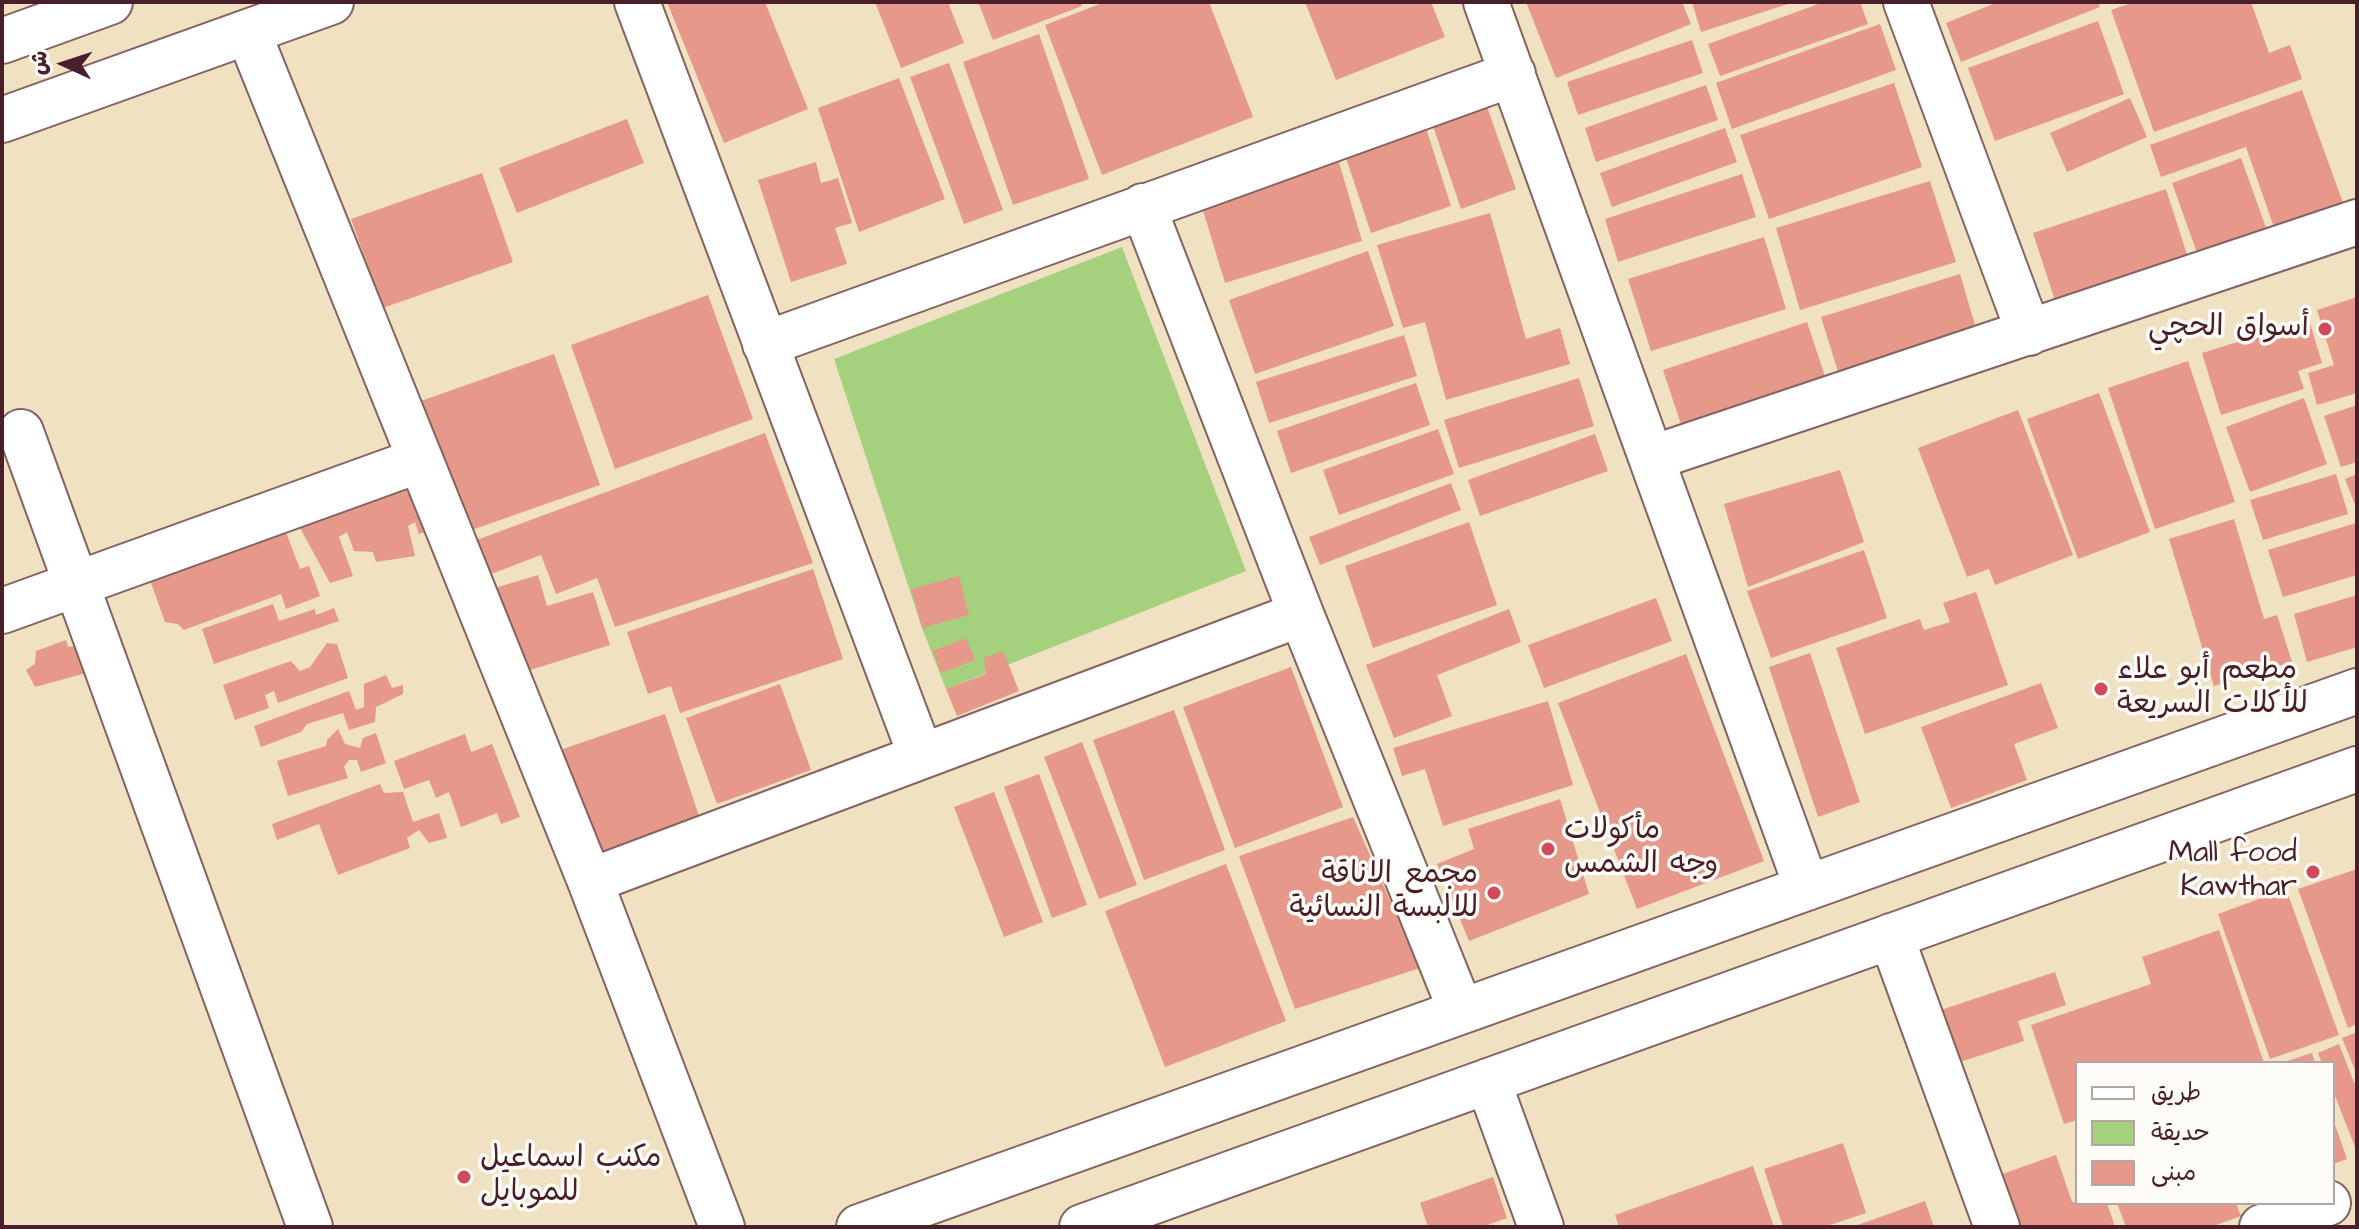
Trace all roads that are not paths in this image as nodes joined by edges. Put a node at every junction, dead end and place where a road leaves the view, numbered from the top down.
1 (110, 2) edge
2 (331, 2) edge
3 (637, 2) edge
4 (1486, 2) edge
5 (1906, 2) edge
6 (248, 32) junction
7 (2, 41) edge
8 (1513, 74) junction
9 (2, 120) edge
10 (1143, 206) junction
11 (2357, 222) edge
12 (2029, 333) junction
13 (765, 344) junction
14 (21, 432) dead end
15 (1652, 458) junction
16 (420, 460) junction
17 (77, 585) junction
18 (2, 611) edge
19 (1301, 614) junction
20 (2357, 691) edge
21 (921, 756) junction
22 (2357, 769) edge
23 (590, 881) junction
24 (1807, 888) junction
25 (1891, 936) junction
26 (1461, 1011) junction
27 (1488, 1081) junction
28 (2357, 1192) edge
29 (2335, 1200) edge
30 (2322, 1205) edge
31 (310, 1227) edge
32 (722, 1227) edge
33 (859, 1227) edge
34 (1082, 1227) edge
35 (1541, 1227) edge
36 (1997, 1227) edge
37 (2262, 1227) edge

1 - 7 street
2 - 6 street
3 - 13 street
4 - 8 street
5 - 12 street
6 - 9 street
6 - 16 street
8 - 10 street
8 - 15 street
10 - 13 street
10 - 19 street
11 - 12 street
12 - 15 street
13 - 21 street
14 - 17 street
15 - 24 street
16 - 17 street
16 - 23 street
17 - 18 street
17 - 31 street
19 - 21 street
19 - 26 street
20 - 24 street
21 - 23 street
22 - 25 street
23 - 32 street
24 - 26 street
25 - 27 street
25 - 36 street
26 - 33 street
27 - 34 street
27 - 35 street
28 - 29 street
30 - 37 street

